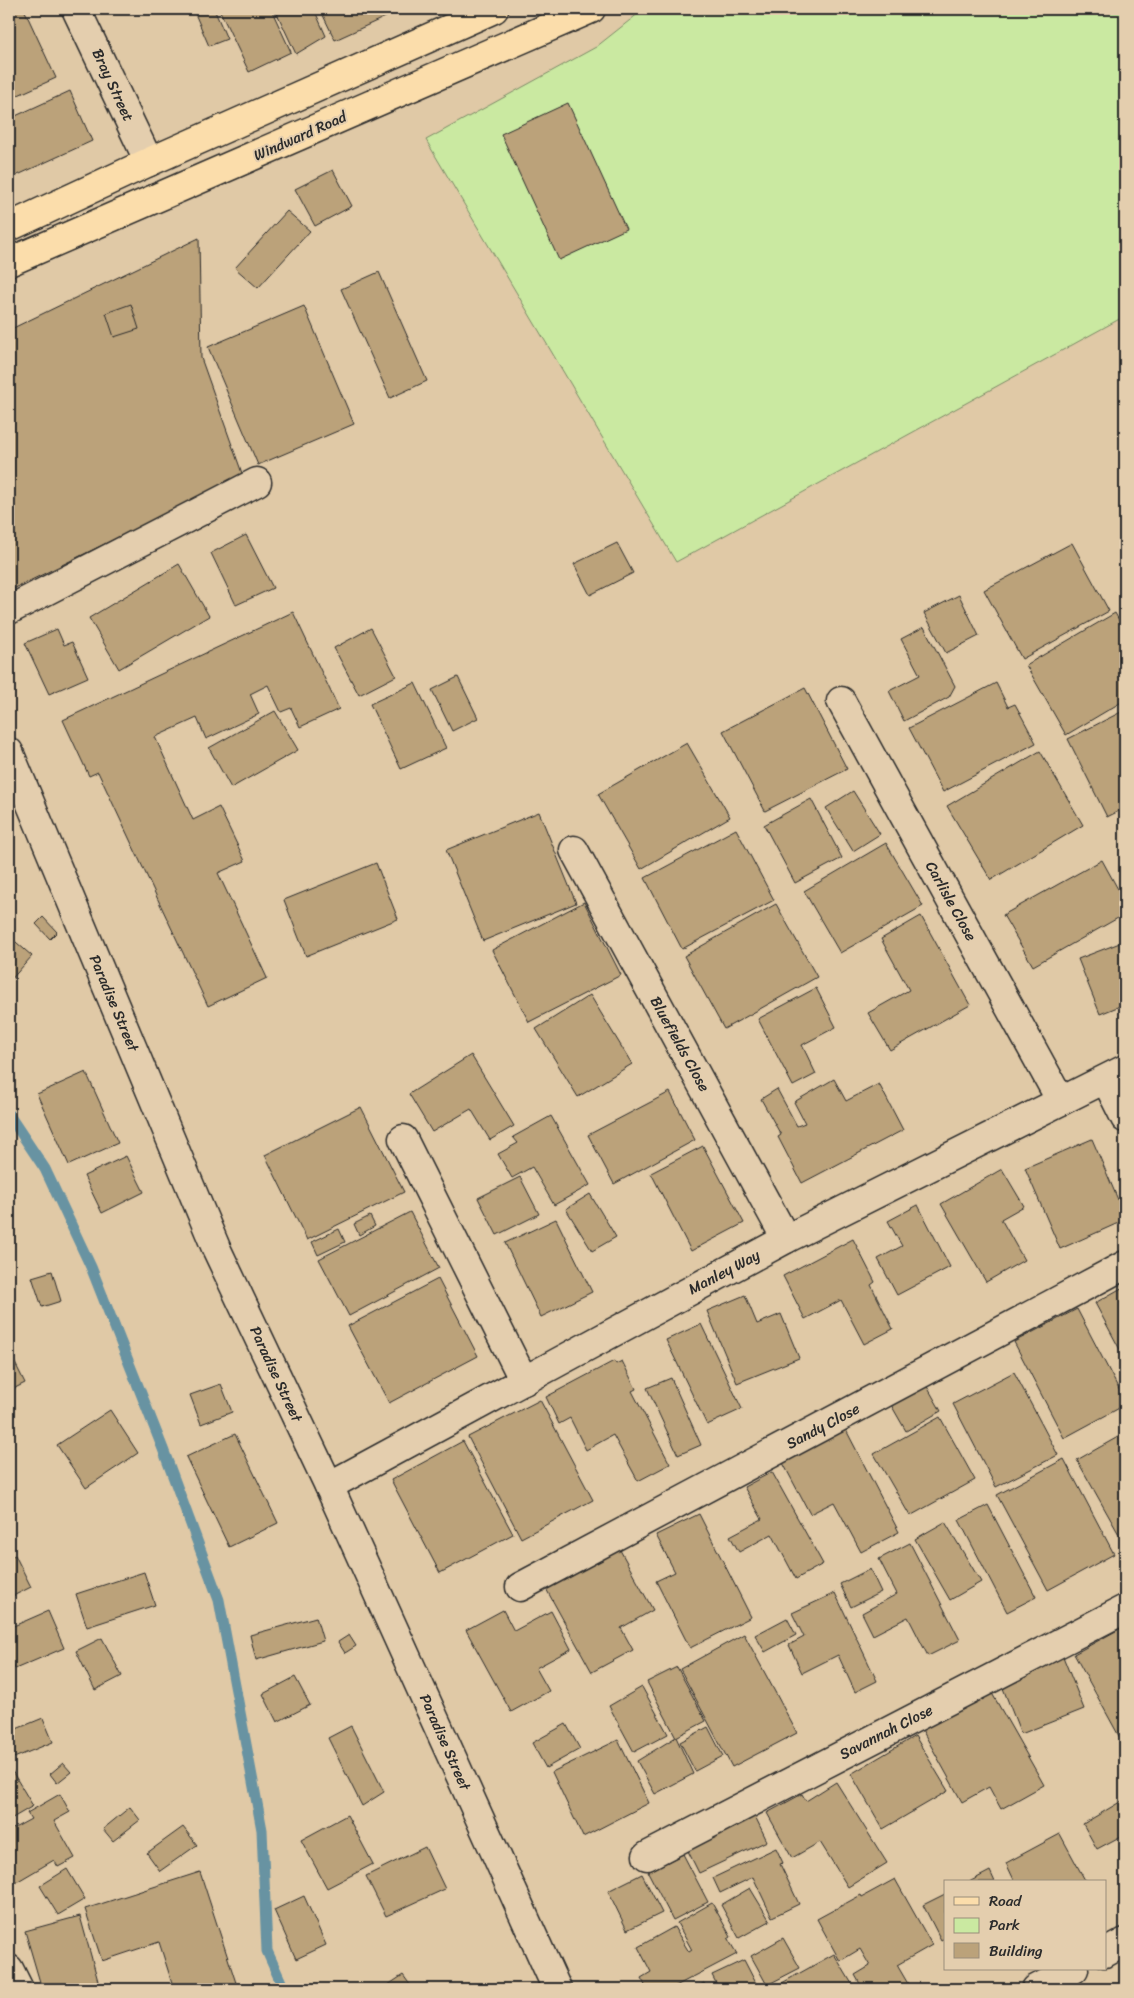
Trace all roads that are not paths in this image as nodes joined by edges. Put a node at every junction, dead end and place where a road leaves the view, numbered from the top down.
1 (76, 9) edge
2 (494, 9) edge
3 (591, 9) edge
4 (149, 162) junction
5 (9, 227) edge
6 (9, 262) edge
7 (258, 482) dead end
8 (9, 610) edge
9 (841, 701) dead end
10 (9, 752) edge
11 (574, 850) dead end
12 (1116, 1075) edge
13 (1061, 1101) junction
14 (1125, 1118) edge
15 (403, 1139) dead end
16 (786, 1239) junction
17 (1125, 1265) edge
18 (524, 1381) junction
19 (329, 1486) junction
20 (520, 1586) dead end
21 (1125, 1609) edge
22 (648, 1856) dead end
23 (1125, 1942) edge
24 (1106, 1952) edge
25 (9, 1969) edge
26 (1072, 1970) edge
27 (19, 1989) edge
28 (557, 1989) edge
29 (1036, 1989) edge

1 - 4 street, Bray Street
2 - 4 main road
3 - 6 main road, Windward Road
4 - 5 main road
7 - 8 street
9 - 13 street, Carlisle Close
10 - 19 street, Paradise Street
11 - 16 street, Bluefields Close
12 - 13 street, Manley Way
12 - 14 street
13 - 16 street, Manley Way
15 - 18 street
16 - 18 street, Manley Way
17 - 20 street, Sandy Close
18 - 19 street, Manley Way
19 - 28 street, Paradise Street
21 - 22 street, Savannah Close
23 - 24 street
25 - 27 street
26 - 29 street

